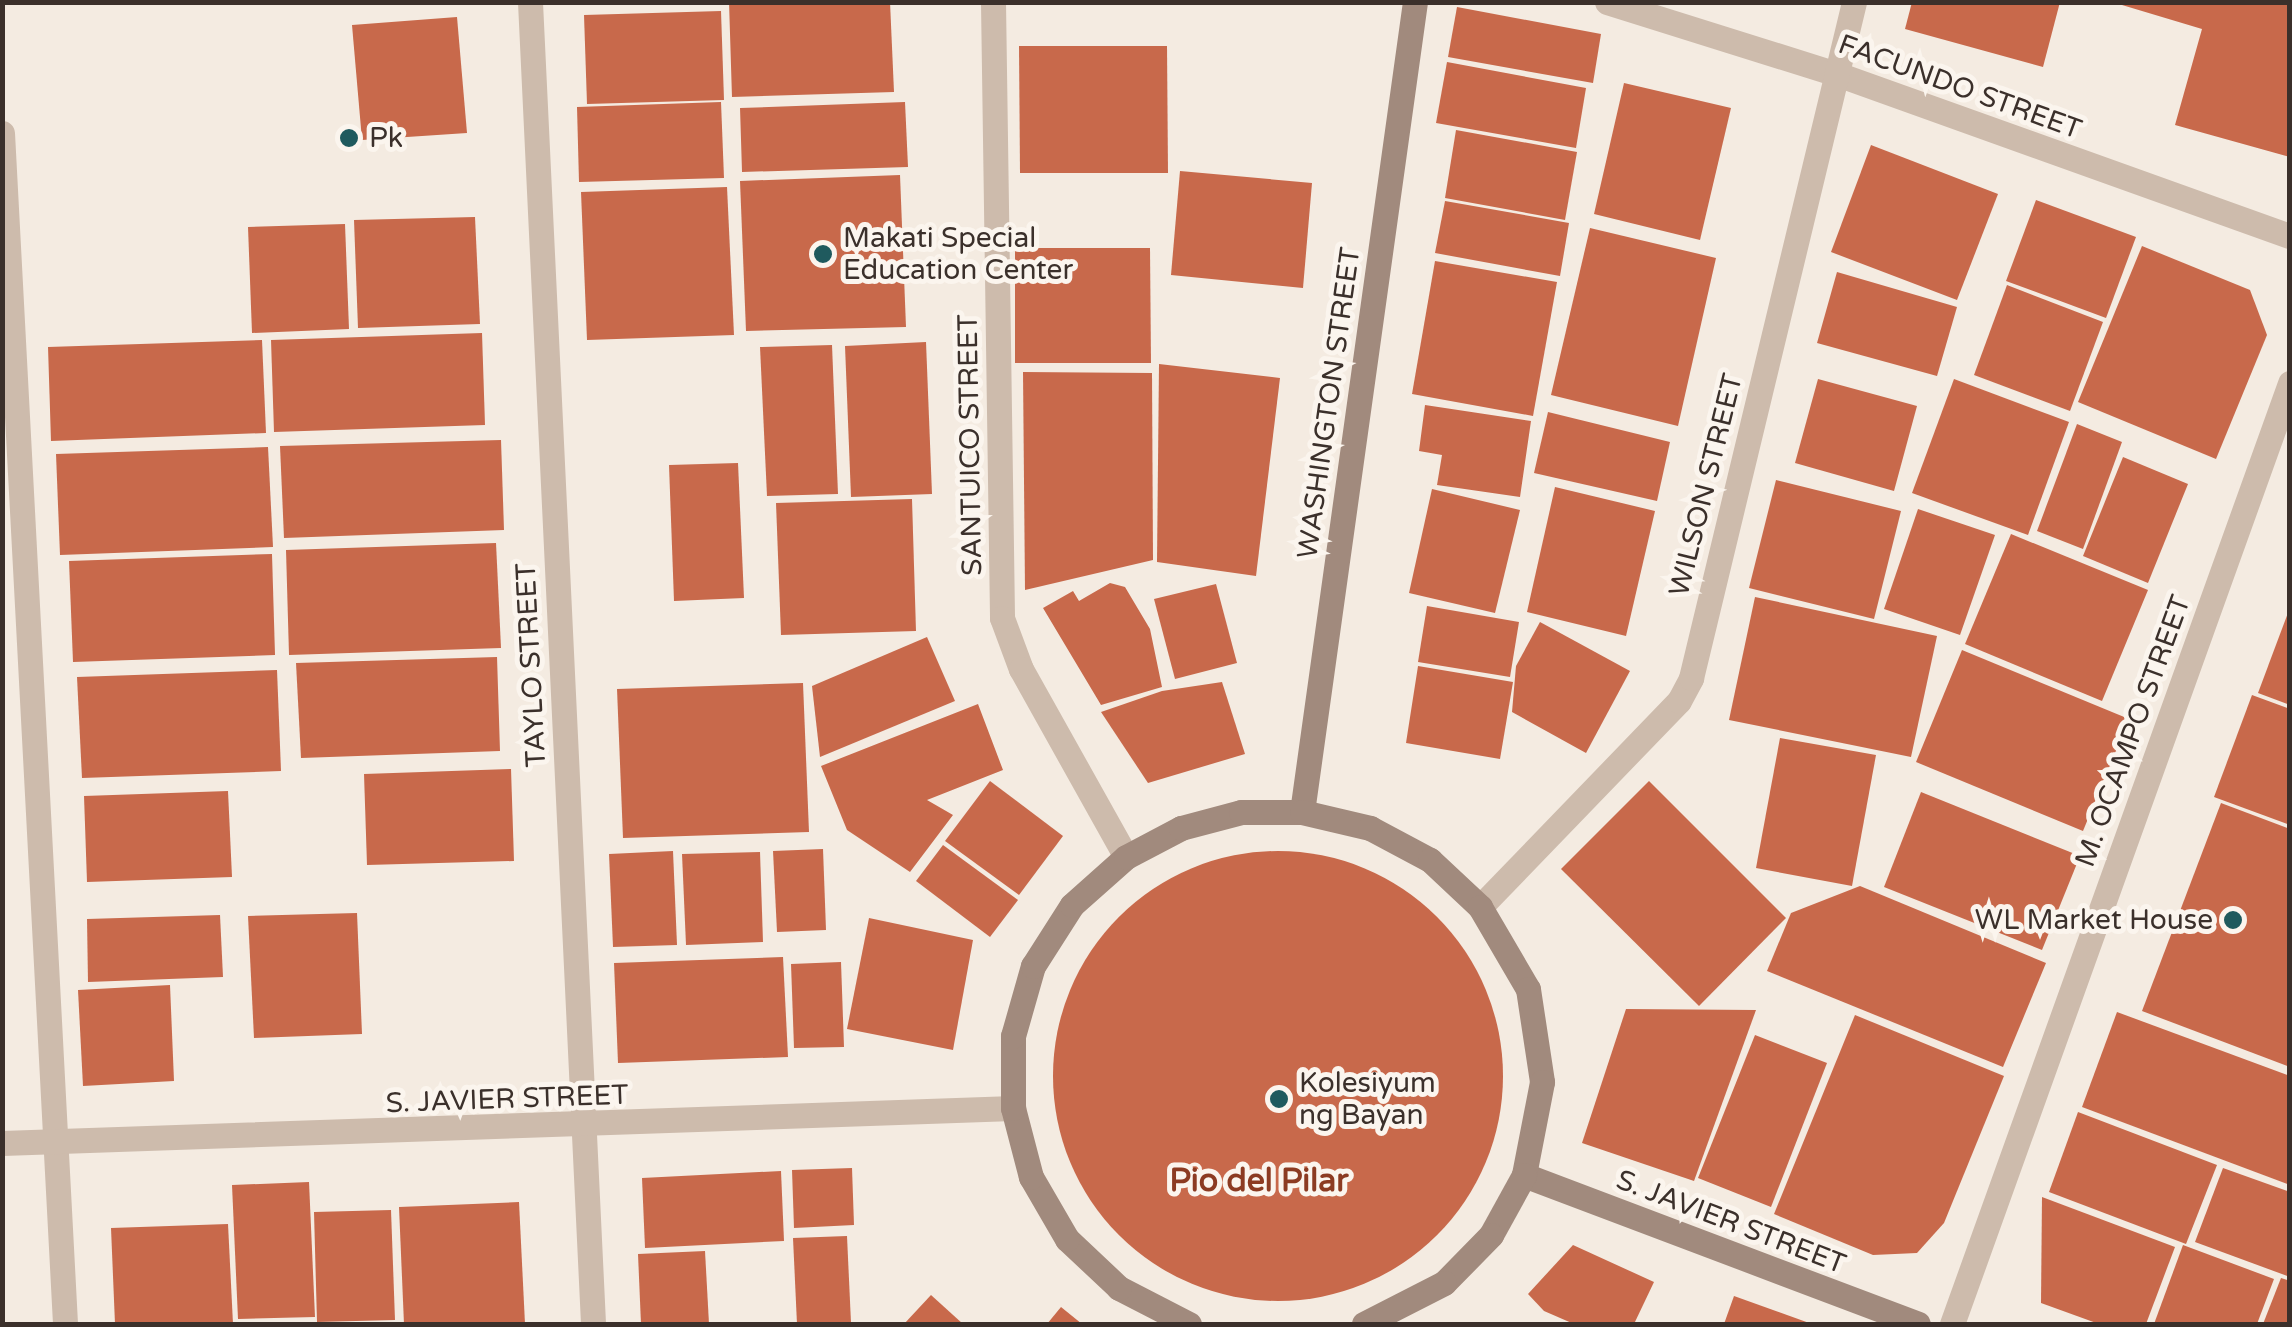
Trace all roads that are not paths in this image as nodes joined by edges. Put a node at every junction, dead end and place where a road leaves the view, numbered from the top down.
1 (530, 2) edge
2 (993, 2) edge
3 (1415, 2) edge
4 (1607, 2) edge
5 (1854, 2) edge
6 (1837, 74) junction
7 (2, 132) edge
8 (2290, 236) edge
9 (2290, 383) edge
10 (1302, 812) junction
11 (1126, 856) junction
12 (1480, 907) junction
13 (1013, 1108) junction
14 (582, 1128) junction
15 (56, 1142) junction
16 (2, 1143) edge
17 (1524, 1175) junction
18 (64, 1324) edge
19 (593, 1324) edge
20 (1188, 1324) edge
21 (1364, 1324) edge
22 (1918, 1324) edge
23 (1952, 1324) edge

1 - 14 street, TAYLO STREET
2 - 11 street, SANTUICO STREET
3 - 10 street, WASHINGTON STREET
4 - 6 street, FACUNDO STREET
5 - 6 street, WILSON STREET
6 - 8 street, FACUNDO STREET
6 - 12 street, WILSON STREET
7 - 15 street
9 - 23 street, M. OCAMPO STREET
10 - 11 street
10 - 12 street
11 - 13 street
12 - 17 street
13 - 14 street, S. JAVIER STREET
13 - 20 street
14 - 15 street, S. JAVIER STREET
14 - 19 street, TAYLO STREET
15 - 16 street, S. JAVIER STREET
15 - 18 street
17 - 21 street
17 - 22 street, S. JAVIER STREET

